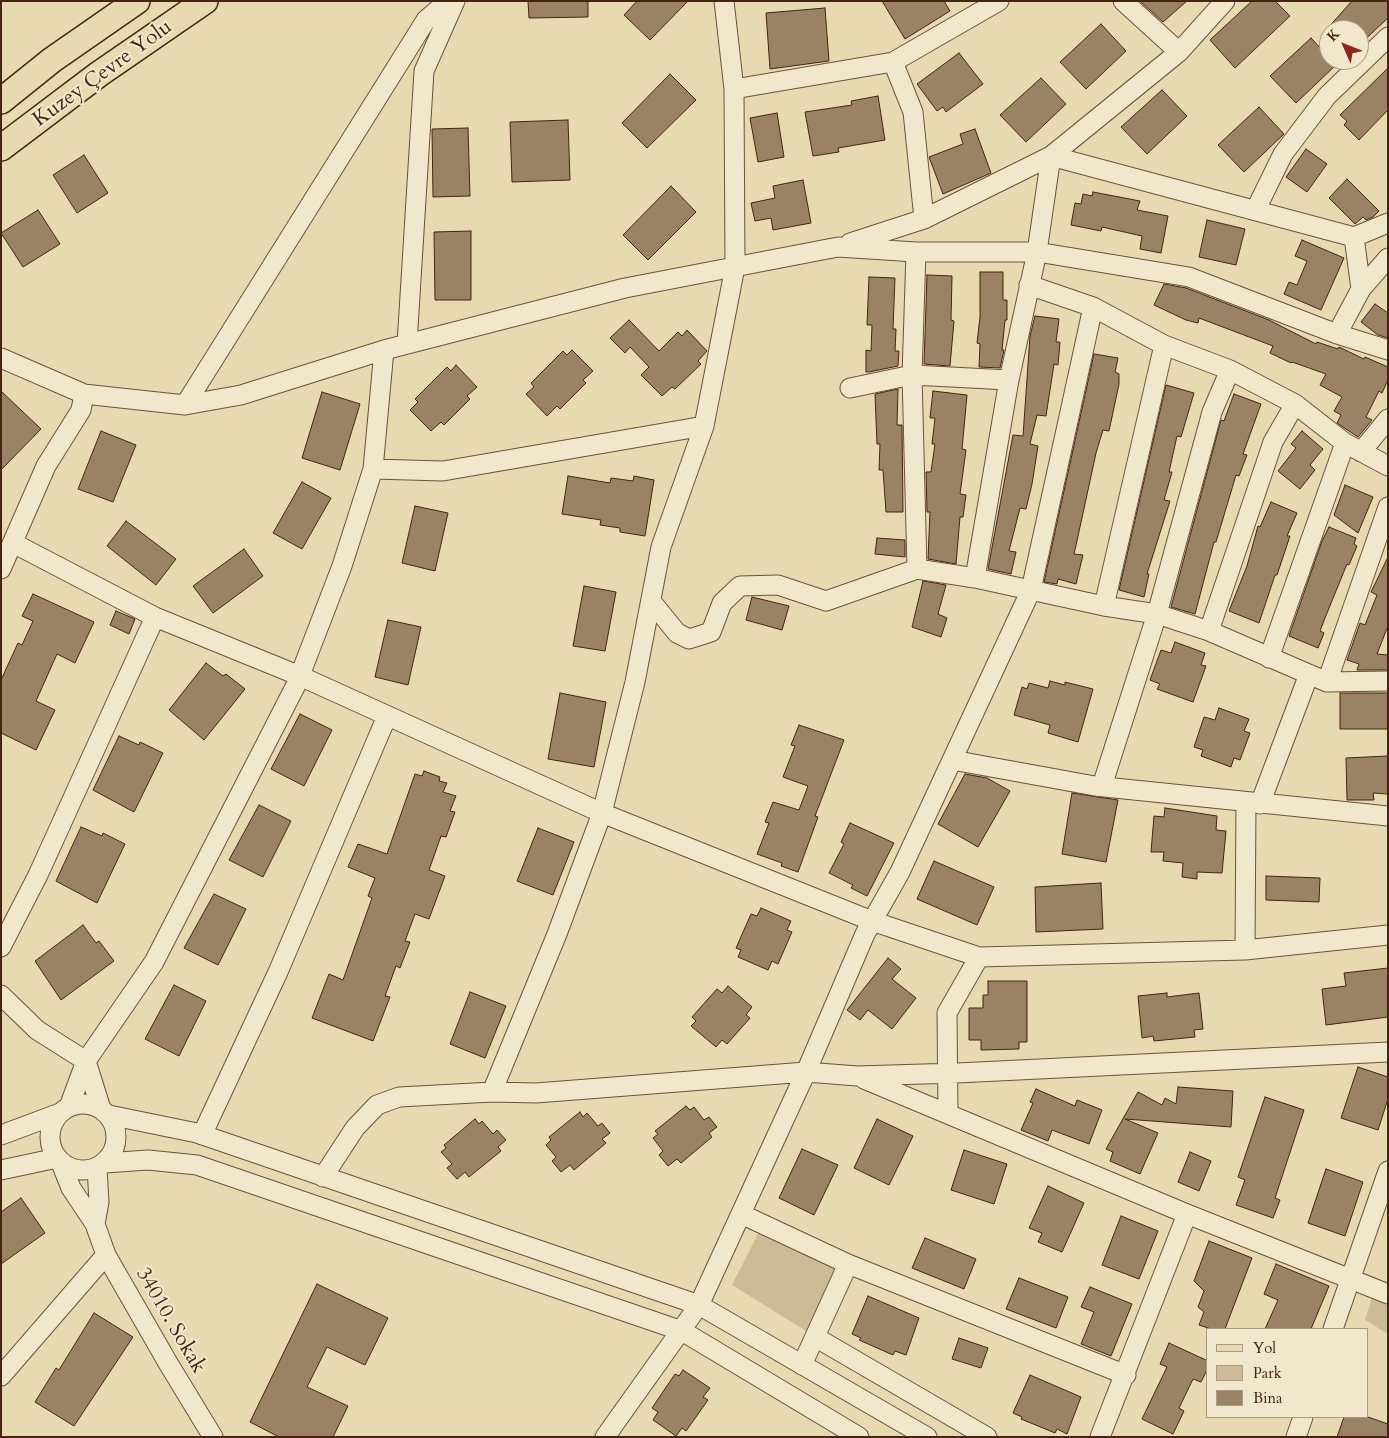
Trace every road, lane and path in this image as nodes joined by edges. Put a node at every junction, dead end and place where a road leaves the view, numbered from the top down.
1 (137, 1) edge
2 (205, 1) edge
3 (448, 1) edge
4 (455, 1) edge
5 (724, 1) edge
6 (999, 1) edge
7 (1123, 1) edge
8 (1225, 1) edge
9 (1388, 37) edge
10 (1179, 52) junction
11 (893, 62) junction
12 (734, 89) junction
13 (1, 101) edge
14 (1, 148) edge
15 (1051, 156) junction
16 (1256, 209) junction
17 (924, 219) junction
18 (1388, 223) edge
19 (1354, 237) junction
20 (838, 247) junction
21 (916, 252) junction
22 (1037, 252) junction
23 (1388, 258) edge
24 (735, 267) junction
25 (1029, 285) junction
26 (1361, 289) junction
27 (1093, 308) junction
28 (1336, 334) junction
29 (407, 344) junction
30 (1164, 345) junction
31 (384, 350) junction
32 (1388, 350) edge
33 (1, 358) edge
34 (1230, 370) junction
35 (912, 375) junction
36 (1009, 380) junction
37 (850, 388) dead end
38 (84, 394) junction
39 (1295, 404) junction
40 (185, 405) junction
41 (1388, 419) edge
42 (704, 426) junction
43 (1353, 447) junction
44 (1388, 466) edge
45 (373, 469) junction
46 (1388, 507) edge
47 (12, 543) junction
48 (917, 569) junction
49 (1, 570) edge
50 (975, 578) junction
51 (1031, 590) junction
52 (651, 601) junction
53 (1104, 606) junction
54 (1157, 614) junction
55 (155, 617) junction
56 (1209, 631) junction
57 (1269, 658) junction
58 (1309, 674) junction
59 (300, 676) junction
60 (1388, 681) edge
61 (1327, 682) junction
62 (387, 716) junction
63 (952, 760) junction
64 (1102, 786) junction
65 (1253, 803) junction
66 (602, 813) junction
67 (1388, 816) edge
68 (1388, 820) edge
69 (872, 921) junction
70 (1388, 935) edge
71 (1, 947) edge
72 (1245, 950) junction
73 (978, 957) junction
74 (1, 995) edge
75 (1388, 1052) edge
76 (86, 1060) junction
77 (806, 1072) junction
78 (948, 1074) junction
79 (857, 1076) junction
80 (492, 1092) junction
81 (64, 1110) junction
82 (105, 1112) junction
83 (948, 1114) junction
84 (1, 1135) edge
85 (202, 1135) junction
86 (59, 1160) junction
87 (101, 1165) junction
88 (1, 1170) edge
89 (1388, 1171) edge
90 (323, 1177) junction
91 (741, 1214) junction
92 (1187, 1214) junction
93 (95, 1224) junction
94 (106, 1255) junction
95 (848, 1264) junction
96 (1350, 1281) junction
97 (1388, 1294) edge
98 (699, 1305) junction
99 (1333, 1328) edge
100 (679, 1335) junction
101 (815, 1337) junction
102 (802, 1365) junction
103 (1126, 1375) junction
104 (1, 1376) edge
105 (1303, 1418) edge
106 (857, 1436) edge
107 (213, 1437) edge
108 (605, 1437) edge
109 (927, 1437) edge
110 (987, 1437) edge
111 (1100, 1437) edge
112 (1296, 1437) edge

1 - 13 main road, Kuzey Çevre Yolu
2 - 14 main road, Kuzey Çevre Yolu
3 - 40 street
4 - 29 street
5 - 12 street
6 - 11 street
7 - 10 street
8 - 10 street
9 - 16 street
10 - 15 street
11 - 12 street
11 - 17 street
12 - 24 street
15 - 16 street
15 - 17 street
15 - 22 street
16 - 19 street
17 - 20 street
18 - 19 street
19 - 26 street
20 - 21 street
20 - 24 street
21 - 22 street
21 - 35 street
22 - 25 street
22 - 28 street
23 - 26 street
24 - 29 street
24 - 42 street
25 - 27 street
25 - 36 street
26 - 28 street
27 - 30 street
27 - 51 street
28 - 32 street
29 - 31 street
30 - 34 street
30 - 53 street
31 - 40 street
31 - 45 street
33 - 38 street
34 - 39 street
34 - 54 street
35 - 36 street
35 - 37 street
35 - 48 street
36 - 50 street
38 - 40 street
38 - 47 street
39 - 43 street
39 - 56 street
41 - 43 street
42 - 45 street
42 - 52 street
43 - 44 street
43 - 57 street
45 - 59 street
46 - 61 street
47 - 49 street
47 - 55 street
48 - 50 street
48 - 52 street
50 - 51 street
51 - 53 street
51 - 63 street
52 - 66 street
53 - 54 street
54 - 56 street
54 - 64 street
55 - 59 street
55 - 71 street
56 - 57 street
57 - 58 street
58 - 61 street
58 - 65 street
59 - 62 street
59 - 76 street
60 - 61 street
62 - 66 street
62 - 85 street
63 - 64 street
63 - 69 street
64 - 65 street
65 - 67 street
65 - 72 street
66 - 69 street
66 - 80 street
67 - 68 street
69 - 73 street
69 - 77 street
70 - 72 street
72 - 73 street
73 - 78 street
74 - 76 street
75 - 78 street
76 - 81 street
76 - 82 street
77 - 79 street
77 - 80 street
77 - 91 street
78 - 79 street
78 - 83 street
79 - 83 street
80 - 90 street
81 - 82 street
81 - 84 street
81 - 86 street
82 - 85 street
82 - 87 street
83 - 92 street
85 - 90 street
86 - 87 street
86 - 88 street
86 - 93 street
87 - 93 street
87 - 100 street
89 - 96 street
90 - 98 street
91 - 95 street
91 - 98 street
92 - 96 street
92 - 103 street
93 - 94 street, 34010. Sokak
94 - 104 street
94 - 107 street, 34010. Sokak
95 - 101 street
95 - 103 street
96 - 97 street
96 - 99 street
98 - 100 street
98 - 102 street
100 - 106 street
100 - 108 street
101 - 102 street
101 - 110 street
102 - 109 street
103 - 111 street
105 - 112 street

